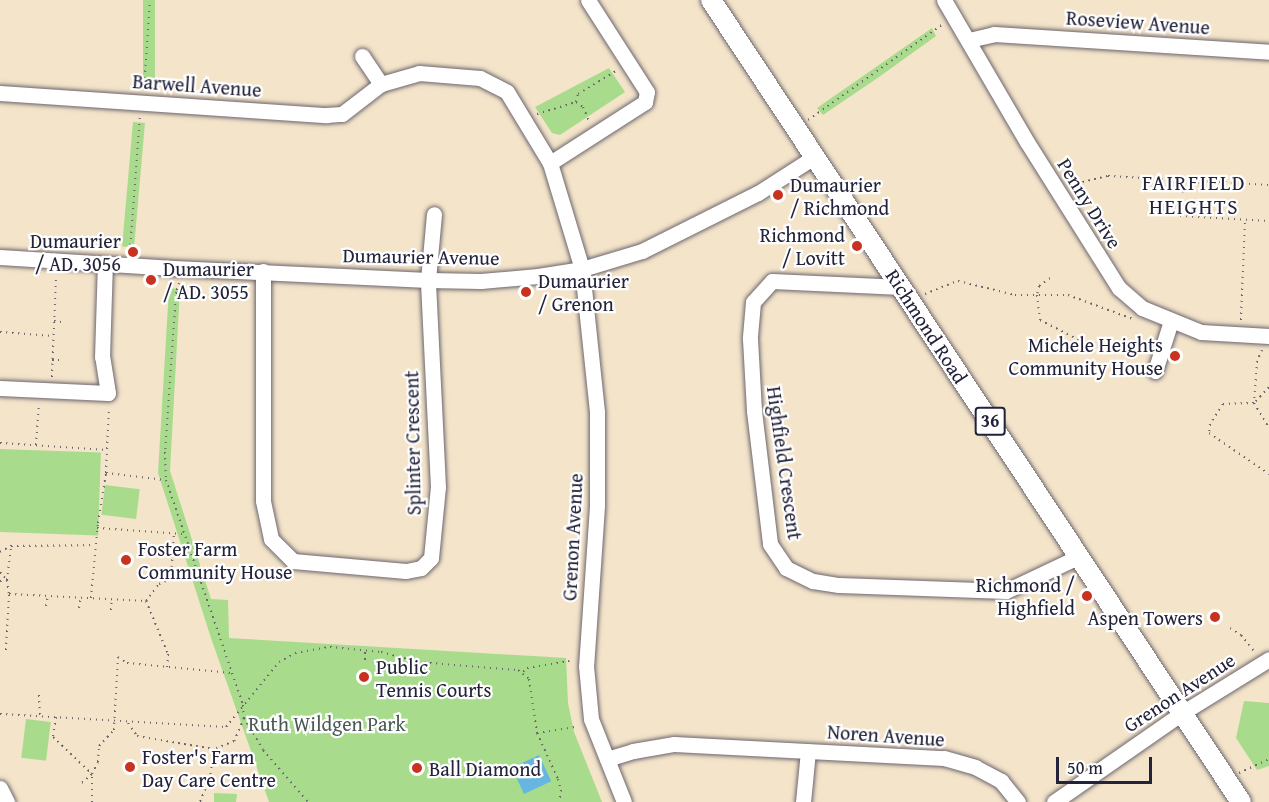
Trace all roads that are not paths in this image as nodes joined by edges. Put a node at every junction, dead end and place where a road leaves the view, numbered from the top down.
1 (588, 0) edge
2 (711, 0) edge
3 (944, 0) edge
4 (969, 40) junction
5 (1269, 52) edge
6 (362, 56) dead end
7 (381, 84) junction
8 (0, 93) edge
9 (814, 157) junction
10 (550, 163) junction
11 (434, 214) dead end
12 (0, 257) edge
13 (105, 264) junction
14 (582, 268) junction
15 (263, 271) junction
16 (428, 280) junction
17 (901, 287) junction
18 (1171, 321) junction
19 (1266, 341) edge
20 (1155, 371) dead end
21 (0, 388) edge
22 (1078, 557) junction
23 (1262, 656) edge
24 (1182, 713) junction
25 (808, 751) junction
26 (607, 759) junction
27 (0, 788) edge
28 (1056, 801) edge
29 (7, 802) edge
30 (624, 802) edge
31 (803, 802) edge
32 (1018, 802) edge
33 (1241, 802) edge

1 - 10 street
2 - 9 main road, Richmond Road / 36
3 - 4 street, Penny Drive
4 - 5 street, Roseview Avenue
4 - 18 street, Penny Drive
6 - 7 street
7 - 8 street, Barwell Avenue
7 - 10 street, Barwell Avenue
9 - 14 street, Dumaurier Avenue
9 - 17 main road, Richmond Road / 36
10 - 14 street, Barwell Avenue
11 - 16 street, Splinter Crescent
12 - 13 street, Dumaurier Avenue
13 - 15 street, Dumaurier Avenue
13 - 21 street
14 - 16 street, Dumaurier Avenue
14 - 26 street, Grenon Avenue
15 - 16 street, Dumaurier Avenue
15 - 16 street, Splinter Crescent
17 - 22 main road, Richmond Road / 36
17 - 22 street, Highfield Crescent
18 - 19 street, Penny Drive
18 - 20 street
22 - 24 main road, Richmond Road / 36
23 - 24 street, Grenon Avenue
24 - 28 street, Grenon Avenue
24 - 33 main road, Richmond Road / 36
25 - 26 street, Noren Avenue
25 - 31 street, Noren Avenue
25 - 32 street, Noren Avenue
26 - 30 street, Grenon Avenue
27 - 29 street

